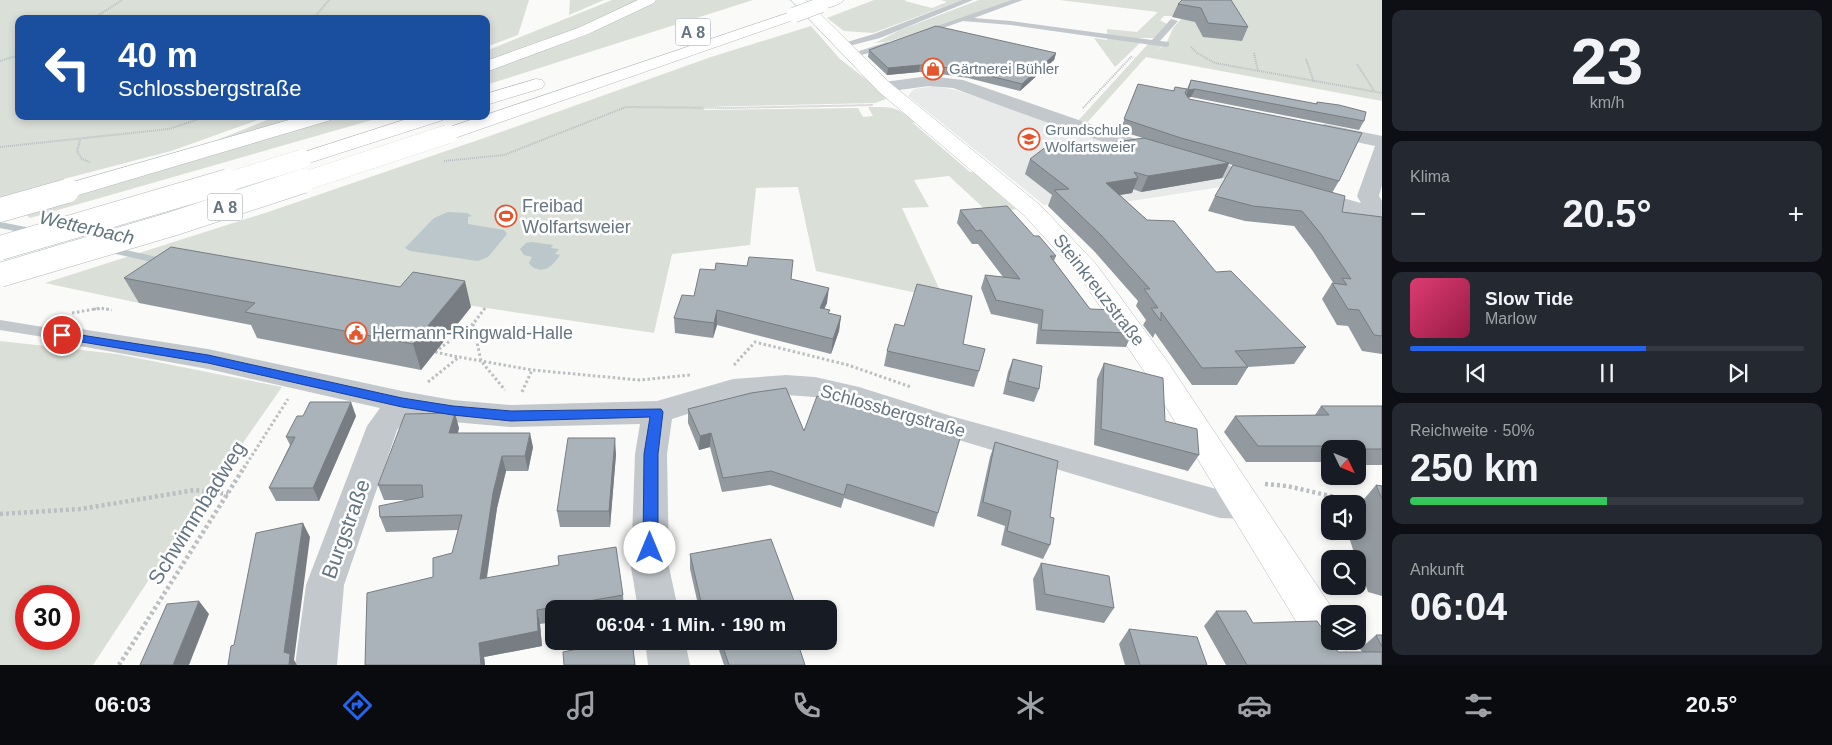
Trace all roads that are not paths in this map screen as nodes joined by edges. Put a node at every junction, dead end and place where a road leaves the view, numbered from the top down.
1 (649, 0) edge
2 (837, 0) edge
3 (969, 0) edge
4 (1019, 0) edge
5 (792, 4) edge
6 (963, 19) junction
7 (1174, 21) dead end
8 (911, 36) edge
9 (895, 42) edge
10 (1150, 42) junction
11 (1166, 44) dead end
12 (846, 50) junction
13 (490, 66) edge
14 (549, 80) dead end
15 (894, 95) junction
16 (490, 99) edge
17 (490, 108) edge
18 (310, 120) edge
19 (456, 120) edge
20 (442, 125) edge
21 (1303, 126) edge
22 (1382, 142) edge
23 (1382, 150) edge
24 (0, 210) edge
25 (1380, 217) edge
26 (0, 248) edge
27 (0, 275) edge
28 (67, 324) joint
29 (0, 325) edge
30 (402, 402) junction
31 (657, 412) junction
32 (1237, 494) junction
33 (656, 600) edge
34 (1321, 626) edge
35 (666, 650) edge
36 (1336, 650) edge
37 (316, 665) edge
38 (669, 665) edge
39 (1346, 665) edge

1 - 13 main road
2 - 5 main road, A 8, bridge
3 - 12 lane
4 - 6 lane
5 - 12 main road, Steinkreuzstraße
5 - 17 main road, A 8
6 - 8 lane
6 - 10 lane
7 - 10 lane
9 - 12 lane
10 - 11 lane
12 - 15 main road, Steinkreuzstraße
14 - 16 main road
15 - 25 street
15 - 32 main road, Steinkreuzstraße
18 - 24 main road, bridge
19 - 20 main road, A 8
20 - 26 main road, A 8, bridge
20 - 27 main road, A 8, bridge
21 - 22 street
23 - 25 street
28 - 29 lane
28 - 30 street, Schlossbergstraße
30 - 31 street, Schlossbergstraße
30 - 37 street, Burgstraße
31 - 32 street, Schlossbergstraße
31 - 33 street
32 - 34 main road, Steinkreuzstraße
35 - 38 street
36 - 39 main road, Steinkreuzstraße

